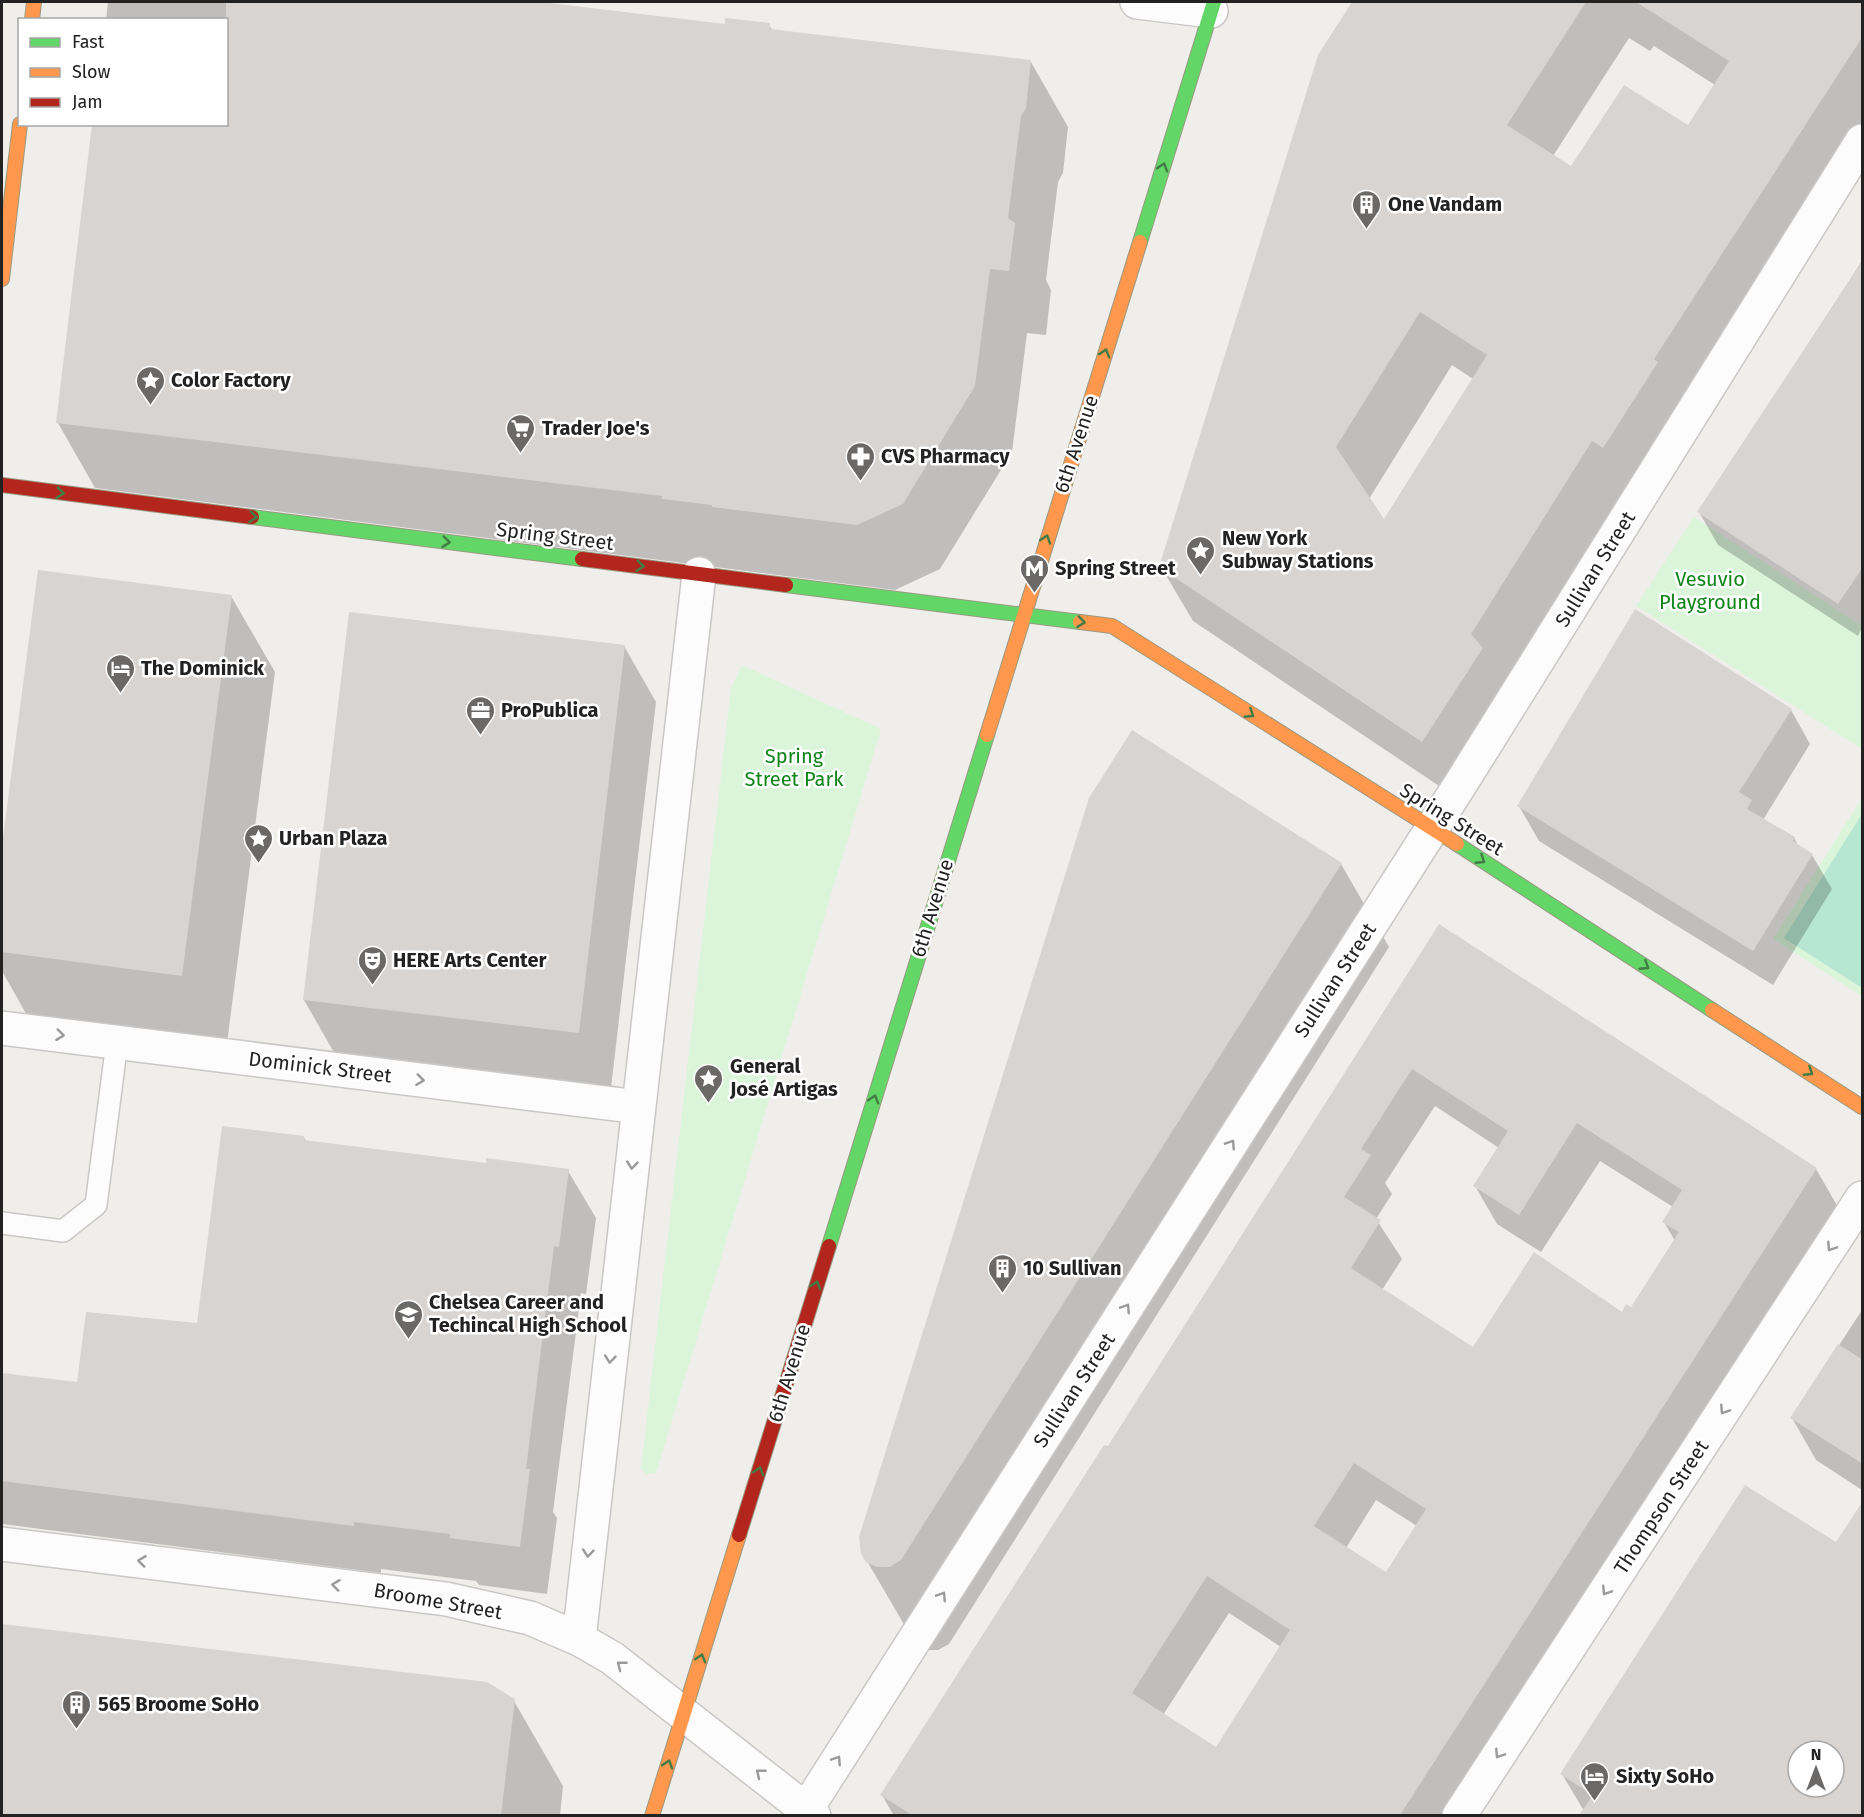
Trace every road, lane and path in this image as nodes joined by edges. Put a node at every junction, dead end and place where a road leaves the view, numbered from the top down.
1 (34, 2) edge
2 (1137, 2) edge
3 (1213, 6) edge
4 (32, 18) edge
5 (20, 126) edge
6 (1863, 141) edge
7 (2, 279) edge
8 (2, 485) edge
9 (699, 574) junction
10 (1023, 615) junction
11 (1432, 829) junction
12 (2, 1028) edge
13 (117, 1042) junction
14 (639, 1107) junction
15 (1863, 1107) edge
16 (1863, 1198) edge
17 (2, 1223) edge
18 (2, 1544) edge
19 (579, 1639) junction
20 (684, 1713) junction
21 (807, 1814) edge
22 (652, 1815) edge
23 (1459, 1815) edge

1 - 4 main road
2 - 3 street
10 -> 3 main road, 6th Avenue
5 - 7 main road
6 - 11 street, Sullivan Street
8 -> 9 main road, Spring Street
9 - 10 main road, Spring Street
9 - 14 street
10 -> 11 main road, Spring Street
20 -> 10 main road, 6th Avenue
11 -> 15 main road, Spring Street
21 -> 11 street, Sullivan Street
12 -> 13 street, Dominick Street
13 -> 14 street, Dominick Street
13 - 17 lane
14 -> 19 street
16 -> 23 street, Thompson Street
19 -> 18 street, Broome Street
20 -> 19 street, Broome Street
21 -> 20 street, Broome Street
22 -> 20 main road, 6th Avenue

